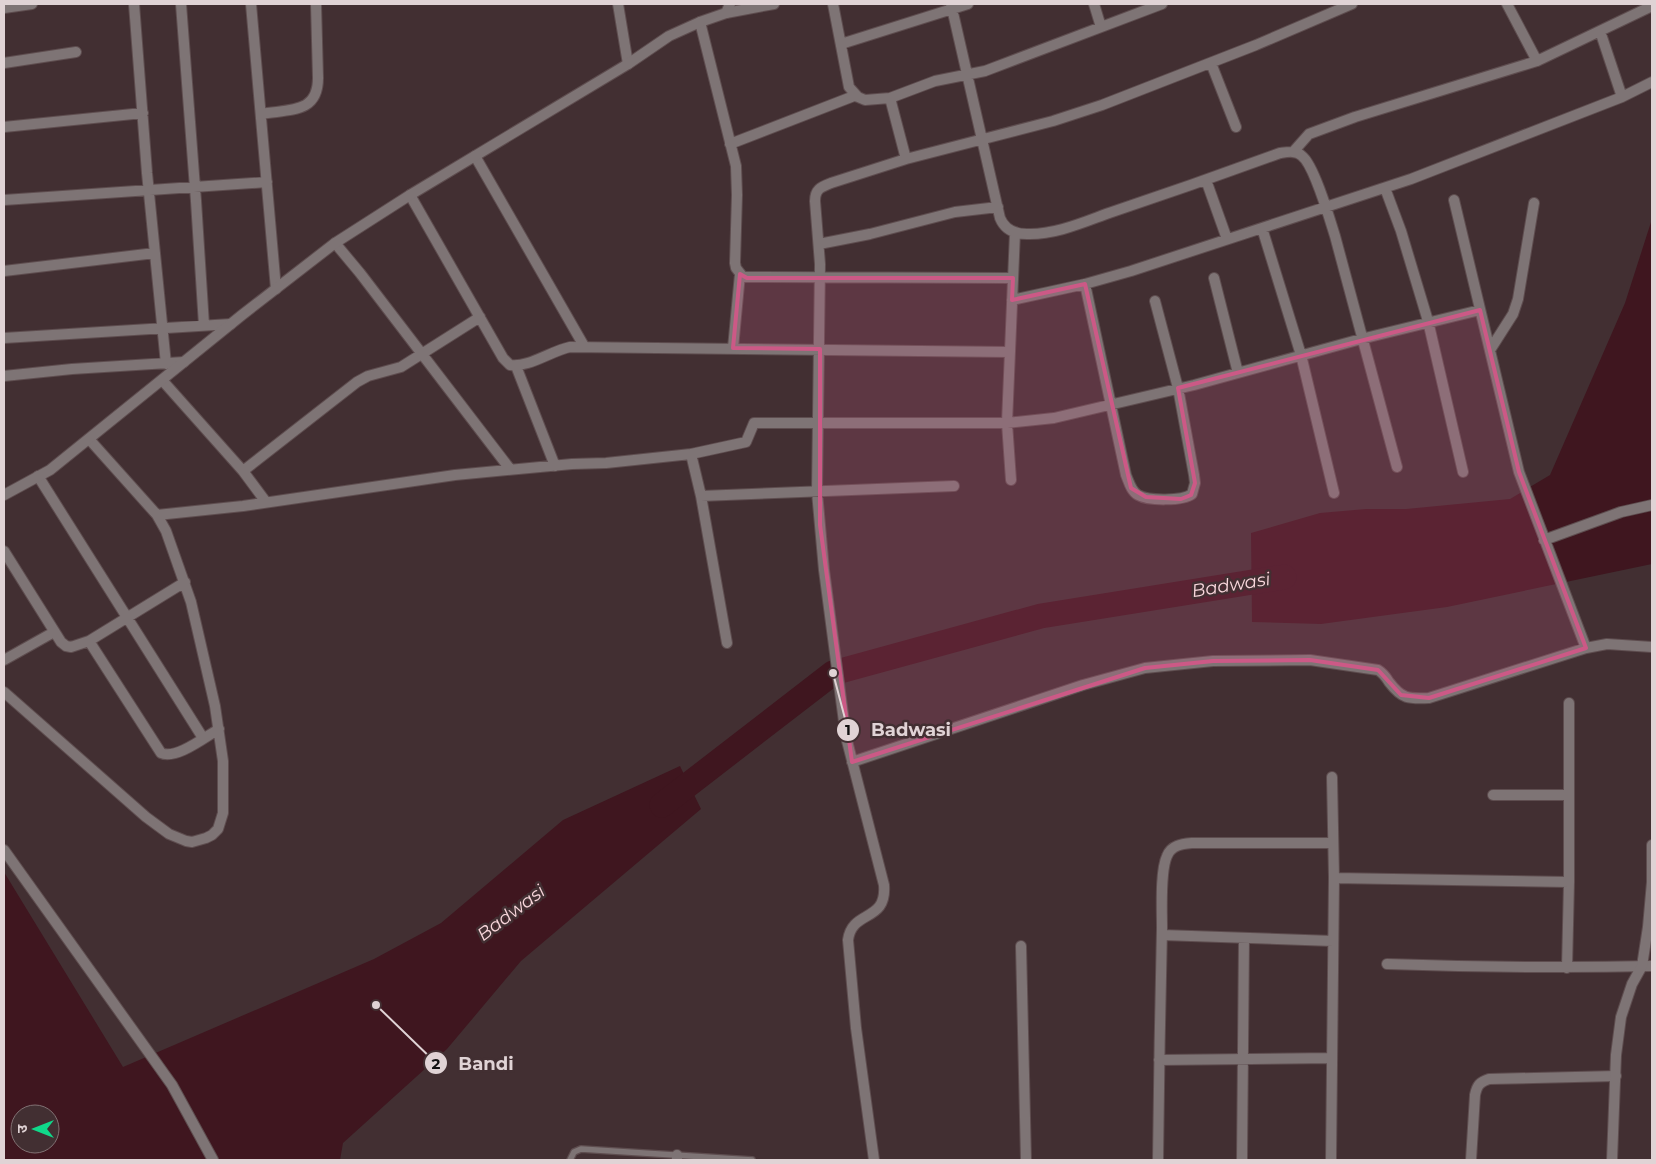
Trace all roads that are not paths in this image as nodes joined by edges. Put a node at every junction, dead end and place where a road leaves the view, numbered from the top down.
1 (32, 4) edge
2 (134, 4) edge
3 (181, 4) edge
4 (251, 4) edge
5 (316, 4) edge
6 (618, 4) edge
7 (774, 4) edge
8 (833, 4) edge
9 (968, 4) edge
10 (1094, 4) edge
11 (1162, 4) edge
12 (1352, 4) edge
13 (1507, 4) edge
14 (1652, 6) edge
15 (952, 7) edge
16 (4, 8) edge
17 (728, 9) edge
18 (700, 22) junction
19 (1101, 27) junction
20 (1600, 31) junction
21 (841, 44) junction
22 (76, 52) dead end
23 (1537, 61) junction
24 (4, 62) edge
25 (1210, 63) junction
26 (628, 64) junction
27 (968, 74) junction
28 (1652, 82) edge
29 (858, 97) junction
30 (1622, 97) junction
31 (890, 98) junction
32 (143, 113) junction
33 (261, 114) junction
34 (4, 127) edge
35 (1236, 127) dead end
36 (983, 140) junction
37 (730, 144) junction
38 (1294, 152) junction
39 (475, 156) junction
40 (906, 159) junction
41 (1206, 180) junction
42 (267, 182) junction
43 (195, 186) junction
44 (1386, 188) junction
45 (149, 190) junction
46 (410, 195) junction
47 (4, 200) edge
48 (1454, 200) dead end
49 (1534, 203) dead end
50 (998, 207) junction
51 (1326, 207) junction
52 (1262, 228) junction
53 (1015, 232) junction
54 (1227, 240) junction
55 (335, 243) junction
56 (818, 244) junction
57 (155, 253) junction
58 (4, 271) edge
59 (740, 274) junction
60 (820, 277) junction
61 (1013, 278) junction
62 (1214, 278) dead end
63 (1085, 284) junction
64 (276, 289) junction
65 (1012, 300) junction
66 (1155, 301) dead end
67 (1480, 310) junction
68 (480, 317) junction
69 (1428, 321) junction
70 (231, 324) junction
71 (204, 325) junction
72 (163, 328) junction
73 (4, 338) edge
74 (1361, 339) junction
75 (584, 346) junction
76 (734, 348) junction
77 (820, 349) junction
78 (1490, 350) junction
79 (1010, 352) junction
80 (422, 354) junction
81 (1301, 355) junction
82 (184, 362) junction
83 (166, 364) junction
84 (516, 366) junction
85 (1238, 373) junction
86 (4, 376) edge
87 (162, 380) junction
88 (1178, 388) junction
89 (1112, 404) junction
90 (818, 423) junction
91 (1007, 423) junction
92 (89, 439) junction
93 (691, 454) junction
94 (556, 466) junction
95 (1397, 468) dead end
96 (510, 469) junction
97 (243, 471) junction
98 (1462, 472) dead end
99 (38, 476) junction
100 (1011, 480) dead end
101 (954, 486) dead end
102 (817, 492) junction
103 (1334, 493) dead end
104 (4, 495) edge
105 (701, 496) junction
106 (266, 502) junction
107 (1652, 505) edge
108 (157, 515) junction
109 (1542, 536) junction
110 (4, 551) edge
111 (184, 582) junction
112 (127, 617) junction
113 (54, 632) junction
114 (88, 641) junction
115 (727, 643) dead end
116 (1586, 648) junction
117 (1652, 648) edge
118 (4, 660) edge
119 (4, 692) edge
120 (1569, 703) dead end
121 (219, 729) junction
122 (203, 738) junction
123 (852, 762) junction
124 (1332, 777) dead end
125 (1494, 795) dead end
126 (1569, 795) junction
127 (1332, 843) junction
128 (1652, 845) edge
129 (4, 850) edge
130 (1334, 878) junction
131 (1569, 882) junction
132 (1162, 935) junction
133 (1244, 938) junction
134 (1333, 941) junction
135 (1021, 946) dead end
136 (1387, 964) dead end
137 (1647, 966) edge
138 (1567, 968) junction
139 (1332, 1058) junction
140 (1243, 1059) junction
141 (1160, 1060) junction
142 (1616, 1076) junction
143 (677, 1158) edge
144 (214, 1160) edge
145 (570, 1160) edge
146 (752, 1160) edge
147 (874, 1160) edge
148 (1026, 1160) edge
149 (1158, 1160) edge
150 (1242, 1160) edge
151 (1331, 1160) edge
152 (1471, 1160) edge
153 (1612, 1160) edge

1 - 16 street
2 - 32 street
3 - 43 street
4 - 33 street
5 - 33 street
6 - 26 street
7 - 17 street
8 - 21 street
9 - 15 street
10 - 19 street
11 - 19 street
12 - 25 street
13 - 23 street
14 - 20 street
15 - 21 street
15 - 27 street
17 - 18 street
18 - 26 street
18 - 37 street
19 - 27 street
20 - 23 street
20 - 30 street
21 - 29 street
22 - 24 street
23 - 38 street
25 - 35 street
25 - 36 street
26 - 39 street
27 - 31 street
27 - 36 street
28 - 30 street
29 - 31 street
29 - 37 street
30 - 44 street
31 - 40 street
32 - 34 street
32 - 45 street
33 - 42 street
36 - 40 street
36 - 50 street
37 - 59 street
38 - 41 street
38 - 51 street
39 - 46 street
39 - 75 street
40 - 56 street
41 - 53 street
41 - 54 street
42 - 43 street
42 - 64 street
43 - 45 street
43 - 71 street
44 - 51 street
44 - 69 street
45 - 47 street
45 - 57 street
46 - 55 street
46 - 68 street
48 - 67 street
49 - 78 street
50 - 53 street
50 - 56 street
51 - 52 street
51 - 74 street
52 - 54 street
52 - 81 street
53 - 61 street
54 - 63 street
55 - 64 street
55 - 80 street
56 - 60 street
57 - 58 street
57 - 72 street
59 - 60 street
59 - 76 street
60 - 61 street
60 - 77 street
61 - 65 street
62 - 85 street
63 - 65 street
63 - 89 street
64 - 70 street
65 - 79 street
66 - 88 street
67 - 69 street
67 - 78 street
68 - 80 street
68 - 84 street
69 - 74 street
69 - 98 street
70 - 71 street
70 - 82 street
71 - 72 street
72 - 73 street
72 - 83 street
74 - 81 street
74 - 95 street
75 - 76 street
75 - 84 street
76 - 77 street
77 - 79 street
77 - 90 street
78 - 109 street
79 - 91 street
80 - 96 street
80 - 97 street
81 - 85 street
81 - 103 street
82 - 83 street
82 - 87 street
83 - 86 street
84 - 94 street
85 - 88 street
87 - 92 street
87 - 97 street
88 - 89 street
88 - 89 street
89 - 91 street
90 - 91 street
90 - 93 street
90 - 102 street
91 - 100 street
92 - 99 street
92 - 108 street
93 - 94 street
93 - 105 street
94 - 96 street
96 - 106 street
97 - 106 street
99 - 104 street
99 - 112 street
101 - 102 street
102 - 105 street
102 - 123 street
105 - 115 street
106 - 108 street
107 - 109 street
108 - 111 street
109 - 116 street
110 - 113 street
111 - 112 street
111 - 121 street
112 - 114 street
112 - 122 street
113 - 114 street
113 - 118 street
114 - 122 street
116 - 117 street
116 - 123 street
119 - 121 street
120 - 126 street
121 - 122 street
123 - 147 street
124 - 127 street
125 - 126 street
126 - 131 street
127 - 130 street
127 - 132 street
128 - 137 street
129 - 144 street
130 - 131 street
130 - 134 street
131 - 138 street
132 - 133 street
132 - 141 street
133 - 134 street
133 - 140 street
134 - 139 street
135 - 148 street
136 - 138 street
137 - 138 street
137 - 142 street
139 - 140 street
139 - 151 street
140 - 141 street
140 - 150 street
141 - 149 street
142 - 152 street
142 - 153 street
143 - 145 lane
143 - 146 lane

